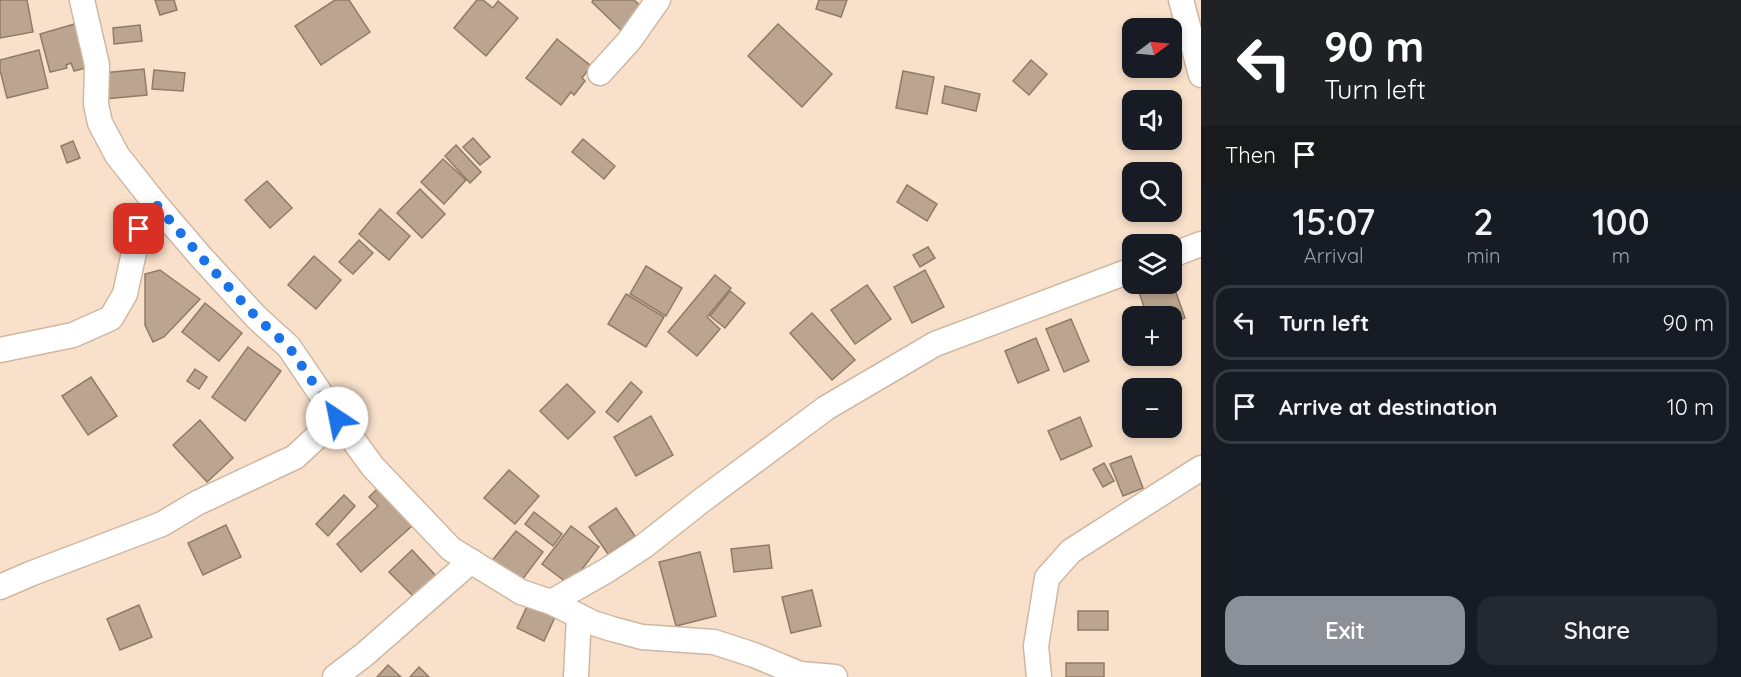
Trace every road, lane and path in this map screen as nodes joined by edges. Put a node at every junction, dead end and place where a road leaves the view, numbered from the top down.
1 (82, 0) edge
2 (658, 0) edge
3 (1181, 0) edge
4 (1191, 0) edge
5 (1201, 4) edge
6 (600, 73) dead end
7 (1201, 75) edge
8 (154, 202) junction
9 (1201, 244) edge
10 (1182, 251) edge
11 (1122, 274) edge
12 (0, 350) edge
13 (337, 418) junction
14 (1201, 468) edge
15 (471, 561) junction
16 (0, 587) edge
17 (551, 602) junction
18 (579, 616) junction
19 (334, 677) edge
20 (576, 677) edge
21 (835, 677) edge
22 (1039, 677) edge

1 - 8 street
2 - 6 street
3 - 7 street
4 - 5 street
8 - 12 street
8 - 13 street
9 - 10 street
11 - 17 street
13 - 15 street
13 - 16 street
14 - 22 street
15 - 17 street
15 - 19 street
17 - 18 street
18 - 20 street
18 - 21 street

